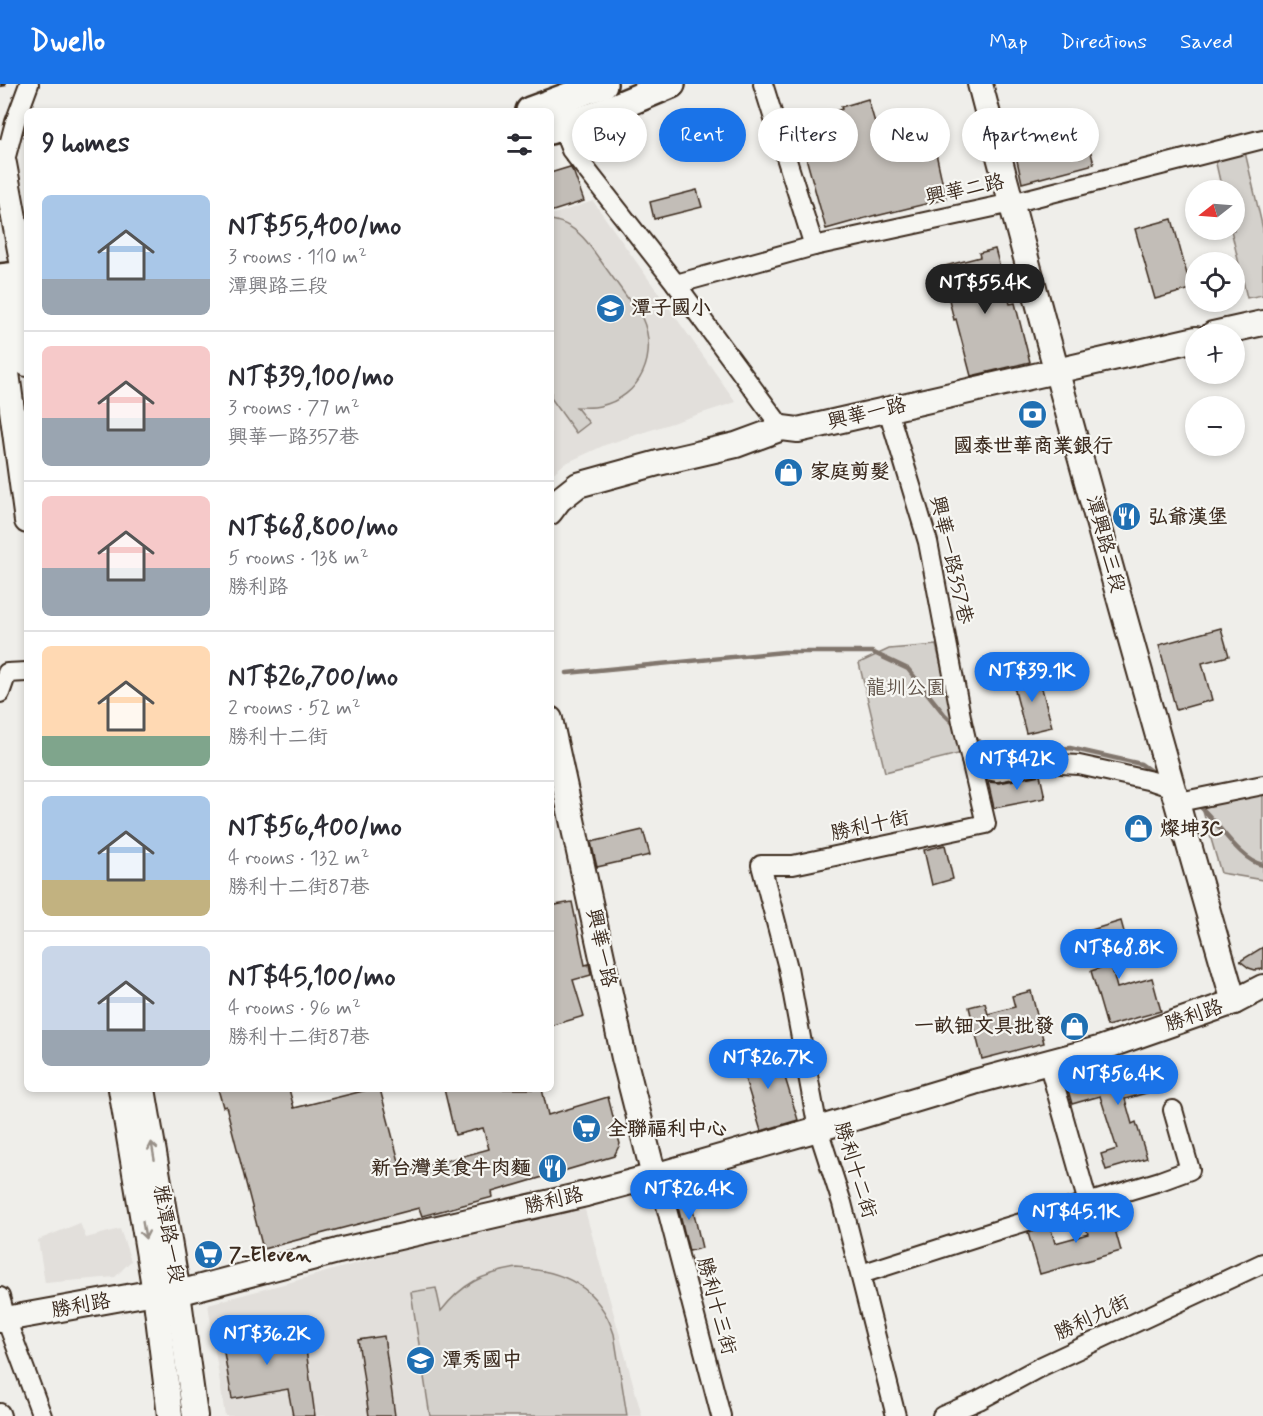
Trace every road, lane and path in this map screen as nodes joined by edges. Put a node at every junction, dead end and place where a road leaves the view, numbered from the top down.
1 (29, 84) edge
2 (603, 84) edge
3 (671, 84) edge
4 (763, 84) edge
5 (981, 84) edge
6 (554, 113) edge
7 (554, 117) edge
8 (554, 126) edge
9 (1263, 139) edge
10 (2, 158) edge
11 (1012, 203) junction
12 (814, 246) junction
13 (15, 276) edge
14 (676, 284) junction
15 (9, 308) edge
16 (1263, 323) edge
17 (1245, 327) edge
18 (1185, 341) edge
19 (24, 355) edge
20 (1057, 370) junction
21 (888, 410) junction
22 (782, 428) junction
23 (24, 486) edge
24 (554, 507) edge
25 (24, 672) edge
26 (0, 693) edge
27 (554, 737) edge
28 (971, 760) junction
29 (1263, 785) edge
30 (1182, 791) junction
31 (761, 865) joint
32 (1263, 987) edge
33 (1234, 1002) junction
34 (1048, 1062) junction
35 (122, 1092) edge
36 (143, 1092) edge
37 (1173, 1110) dead end
38 (818, 1129) junction
39 (654, 1176) junction
40 (1089, 1203) junction
41 (1263, 1263) edge
42 (861, 1274) junction
43 (166, 1293) junction
44 (2, 1312) edge
45 (42, 1416) edge
46 (170, 1416) edge
47 (195, 1416) edge
48 (721, 1416) edge
49 (896, 1416) edge
50 (942, 1416) edge

1 - 10 street
2 - 6 main road
3 - 7 main road
4 - 12 street
5 - 11 street, 潭興路三段
8 - 14 street
9 - 11 street, 興華二路
10 - 13 street
11 - 12 street, 興華二路
11 - 20 street, 潭興路三段
12 - 14 street, 興華二路
13 - 15 street
14 - 22 street
15 - 19 street
15 - 23 street
16 - 17 street
18 - 20 street, 興華一路
20 - 21 street, 興華一路
20 - 30 street, 潭興路三段
21 - 22 street, 興華一路
21 - 28 street, 興華一路357巷
22 - 24 street, 興華一路
25 - 26 street
27 - 39 street, 興華一路
28 - 30 street
28 - 31 street, 勝利十街
29 - 30 street
30 - 33 street, 潭興路三段
31 - 38 street, 勝利十二街
32 - 33 street, 勝利路
33 - 34 street, 勝利路
34 - 38 street, 勝利路
34 - 40 street
35 -> 43 street, 雅潭路一段
43 -> 36 street, 雅潭路一段
37 - 40 street
38 - 39 street, 勝利路
38 - 42 street, 勝利十二街
39 - 43 street, 勝利路
39 - 48 street, 勝利十三街
40 - 42 street
41 - 50 street, 勝利九街
42 - 49 street, 勝利十二街
43 - 44 street, 勝利路
43 - 46 street, 雅潭路一段
43 - 47 street, 雅潭路一段
44 - 45 street

